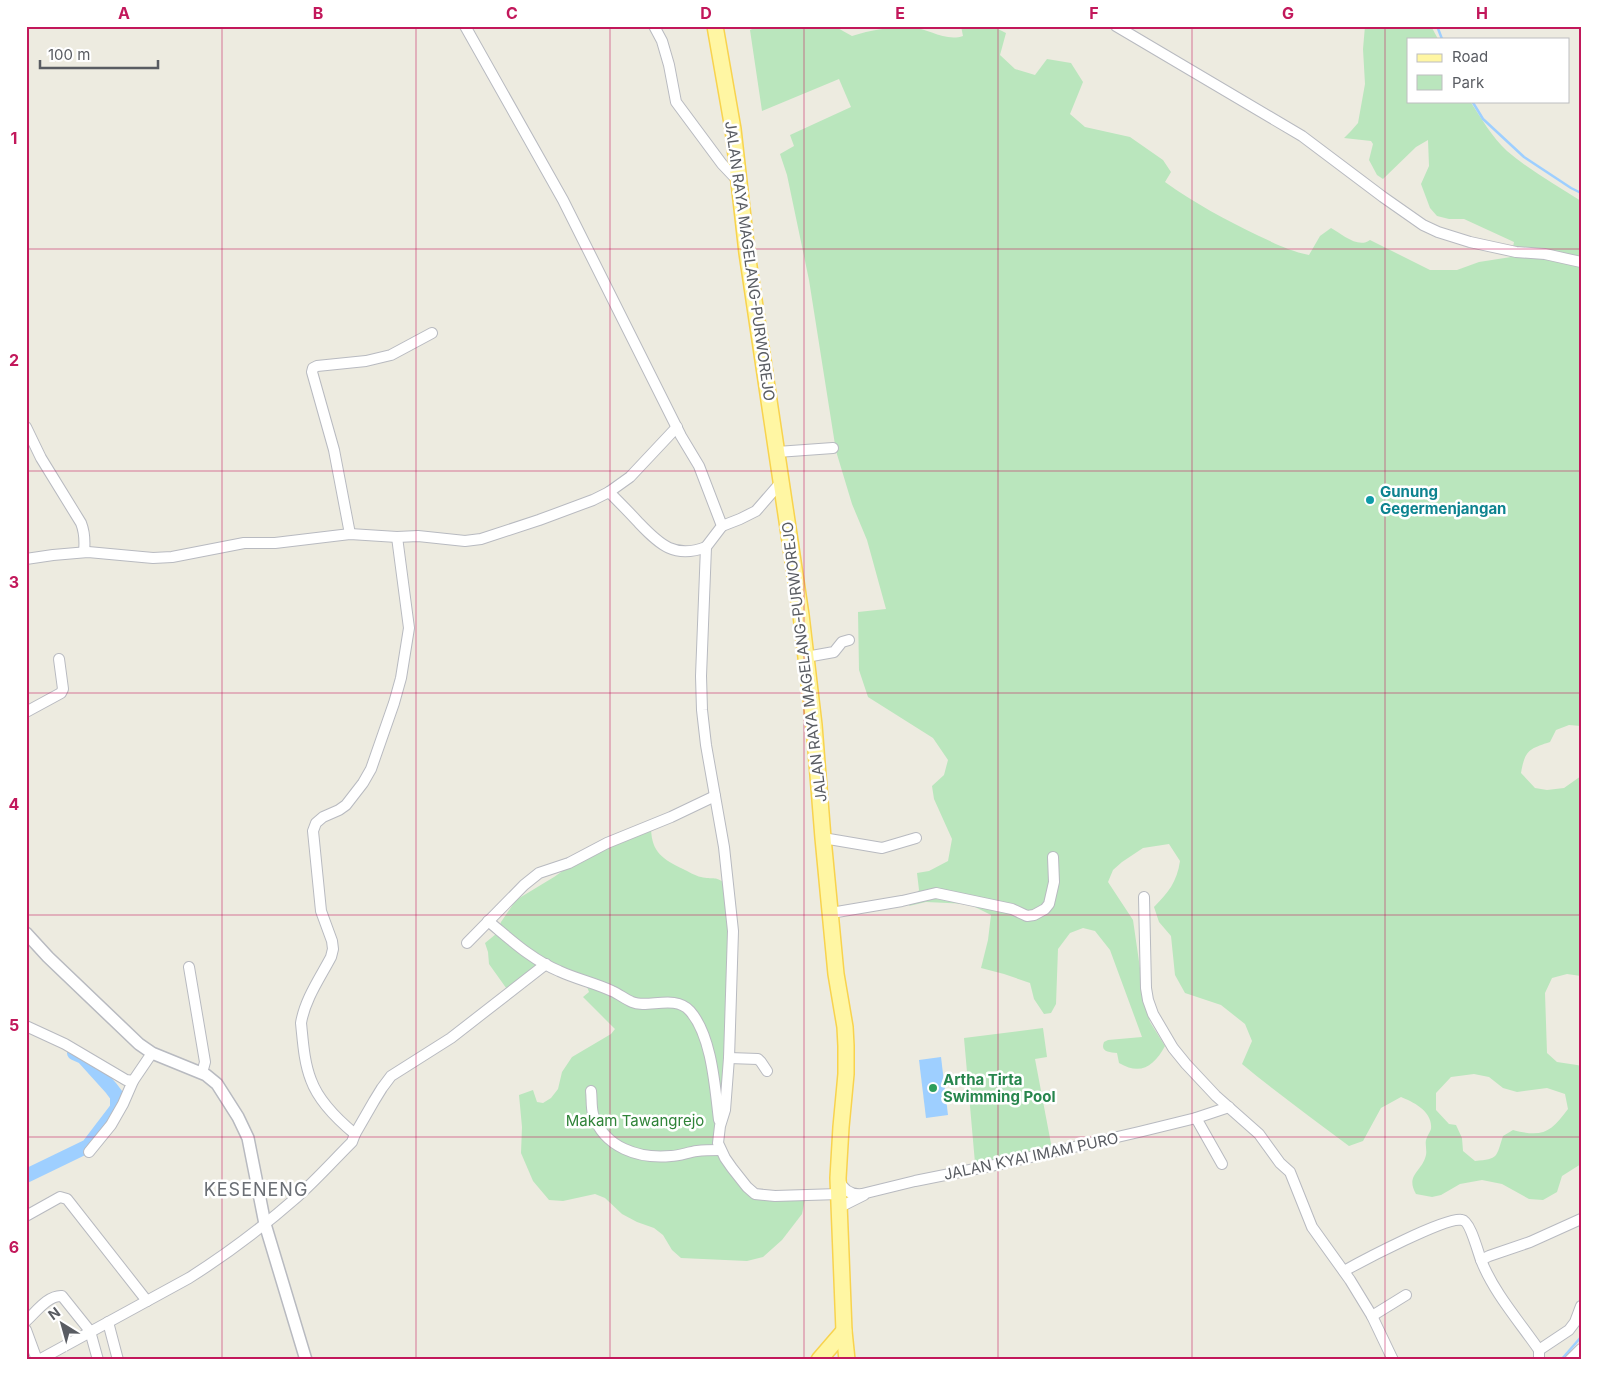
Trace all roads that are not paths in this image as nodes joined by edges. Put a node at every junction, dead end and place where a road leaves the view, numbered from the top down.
1 (465, 26) edge
2 (654, 26) edge
3 (715, 26) edge
4 (1116, 26) edge
5 (739, 182) junction
6 (1581, 262) edge
7 (432, 333) dead end
8 (677, 427) junction
9 (26, 428) edge
10 (833, 448) dead end
11 (777, 452) junction
12 (782, 480) junction
13 (609, 492) junction
14 (722, 526) junction
15 (350, 534) junction
16 (398, 537) junction
17 (706, 547) junction
18 (84, 552) junction
19 (26, 559) edge
20 (849, 640) dead end
21 (806, 657) junction
22 (59, 659) dead end
23 (26, 712) edge
24 (715, 796) junction
25 (823, 838) junction
26 (916, 838) dead end
27 (1053, 857) dead end
28 (1144, 897) dead end
29 (831, 913) junction
30 (488, 921) junction
31 (26, 933) edge
32 (467, 943) dead end
33 (546, 964) junction
34 (189, 968) dead end
35 (26, 1026) edge
36 (152, 1054) junction
37 (729, 1058) junction
38 (766, 1071) dead end
39 (202, 1073) junction
40 (133, 1081) junction
41 (591, 1091) dead end
42 (1229, 1107) junction
43 (1196, 1118) junction
44 (720, 1126) junction
45 (355, 1134) junction
46 (720, 1150) junction
47 (89, 1152) dead end
48 (1222, 1164) dead end
49 (838, 1178) junction
50 (869, 1193) junction
51 (839, 1201) junction
52 (26, 1216) edge
53 (1581, 1219) edge
54 (265, 1224) junction
55 (1481, 1260) junction
56 (1344, 1271) junction
57 (1406, 1295) dead end
58 (147, 1301) junction
59 (1581, 1306) edge
60 (1372, 1316) junction
61 (26, 1321) edge
62 (108, 1322) junction
63 (26, 1330) edge
64 (90, 1331) junction
65 (844, 1331) junction
66 (1581, 1349) edge
67 (1539, 1355) edge
68 (43, 1358) edge
69 (98, 1360) edge
70 (118, 1360) edge
71 (306, 1360) edge
72 (819, 1360) edge
73 (847, 1360) edge
74 (1393, 1360) edge
75 (1570, 1360) edge

1 - 8 street
2 - 5 street
3 - 5 main road, JALAN RAYA MAGELANG-PURWOREJO
4 - 6 street
5 - 11 main road, JALAN RAYA MAGELANG-PURWOREJO
7 - 15 street
8 - 13 street
8 - 14 street
9 - 18 street
10 - 11 street
11 - 12 main road, JALAN RAYA MAGELANG-PURWOREJO
12 - 14 street
12 - 21 main road, JALAN RAYA MAGELANG-PURWOREJO
13 - 16 street
13 - 17 street
14 - 17 street
15 - 16 street
15 - 18 street
16 - 45 street
17 - 24 street
18 - 19 street
20 - 21 street
21 - 25 main road, JALAN RAYA MAGELANG-PURWOREJO
22 - 23 street
24 - 30 street
24 - 37 street
25 - 26 street
25 - 29 main road, JALAN RAYA MAGELANG-PURWOREJO
27 - 29 street
28 - 42 street
29 - 49 main road, JALAN RAYA MAGELANG-PURWOREJO
30 - 32 street
30 - 33 street
31 - 36 street
33 - 44 street
33 - 45 street
34 - 39 street
35 - 40 street
36 - 39 street
36 - 40 street
37 - 38 street
37 - 44 street
39 - 54 street
40 - 47 street
41 - 46 street
42 - 43 street, JALAN KYAI IMAM PURO
42 - 56 street
43 - 48 street
43 - 50 street, JALAN KYAI IMAM PURO
44 - 46 street
45 - 54 street
46 - 51 street
49 - 50 street, JALAN KYAI IMAM PURO
49 - 51 main road, JALAN RAYA MAGELANG-PURWOREJO
50 - 51 street
51 - 65 main road, JALAN RAYA MAGELANG-PURWOREJO
52 - 58 street
53 - 55 street
54 - 58 street
54 - 71 street
55 - 56 street
55 - 67 street
56 - 60 street
57 - 60 street
58 - 62 street
59 - 67 street
60 - 74 street
61 - 64 street
62 - 64 street
62 - 70 street
63 - 68 street
64 - 68 street
64 - 69 street
65 - 72 main road
65 - 73 main road, JALAN RAYA MAGELANG-PURWOREJO
66 - 75 street

